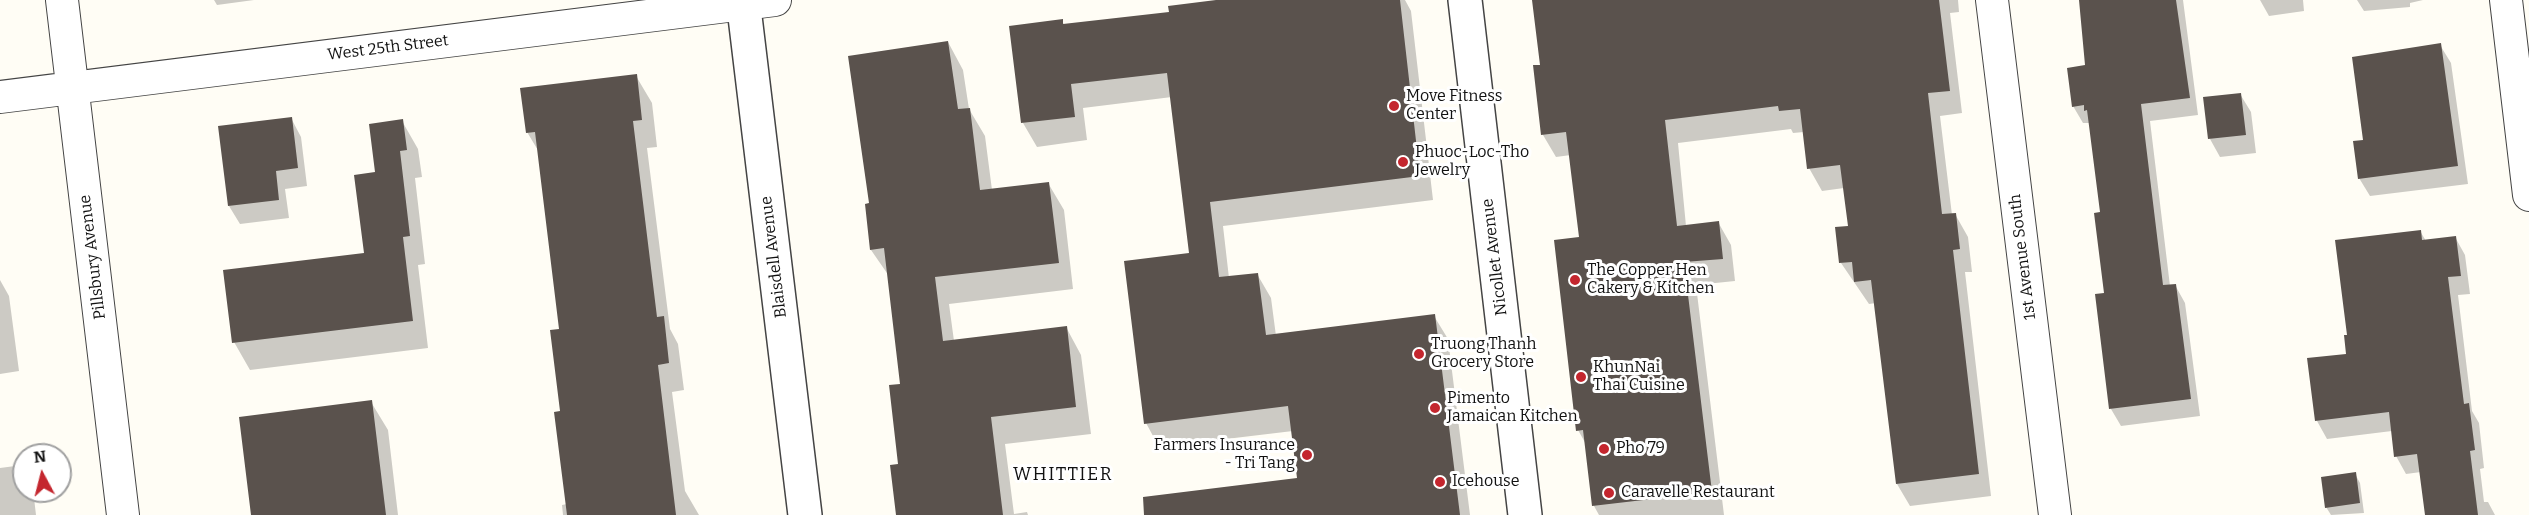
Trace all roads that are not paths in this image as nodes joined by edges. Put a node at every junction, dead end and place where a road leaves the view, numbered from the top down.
1 (62, 0) edge
2 (775, 0) edge
3 (1465, 0) edge
4 (1992, 0) edge
5 (2506, 0) edge
6 (743, 2) edge
7 (73, 88) junction
8 (0, 97) edge
9 (2529, 195) edge
10 (123, 515) edge
11 (805, 515) edge
12 (1525, 515) edge
13 (2055, 515) edge

1 - 7 street, Pillsbury Avenue
2 - 6 street, West 25th Street
3 - 12 street, Nicollet Avenue
4 - 13 street, 1st Avenue South
5 - 9 street
6 - 7 street, West 25th Street
6 - 11 street, Blaisdell Avenue
7 - 8 street, West 25th Street
7 - 10 street, Pillsbury Avenue

